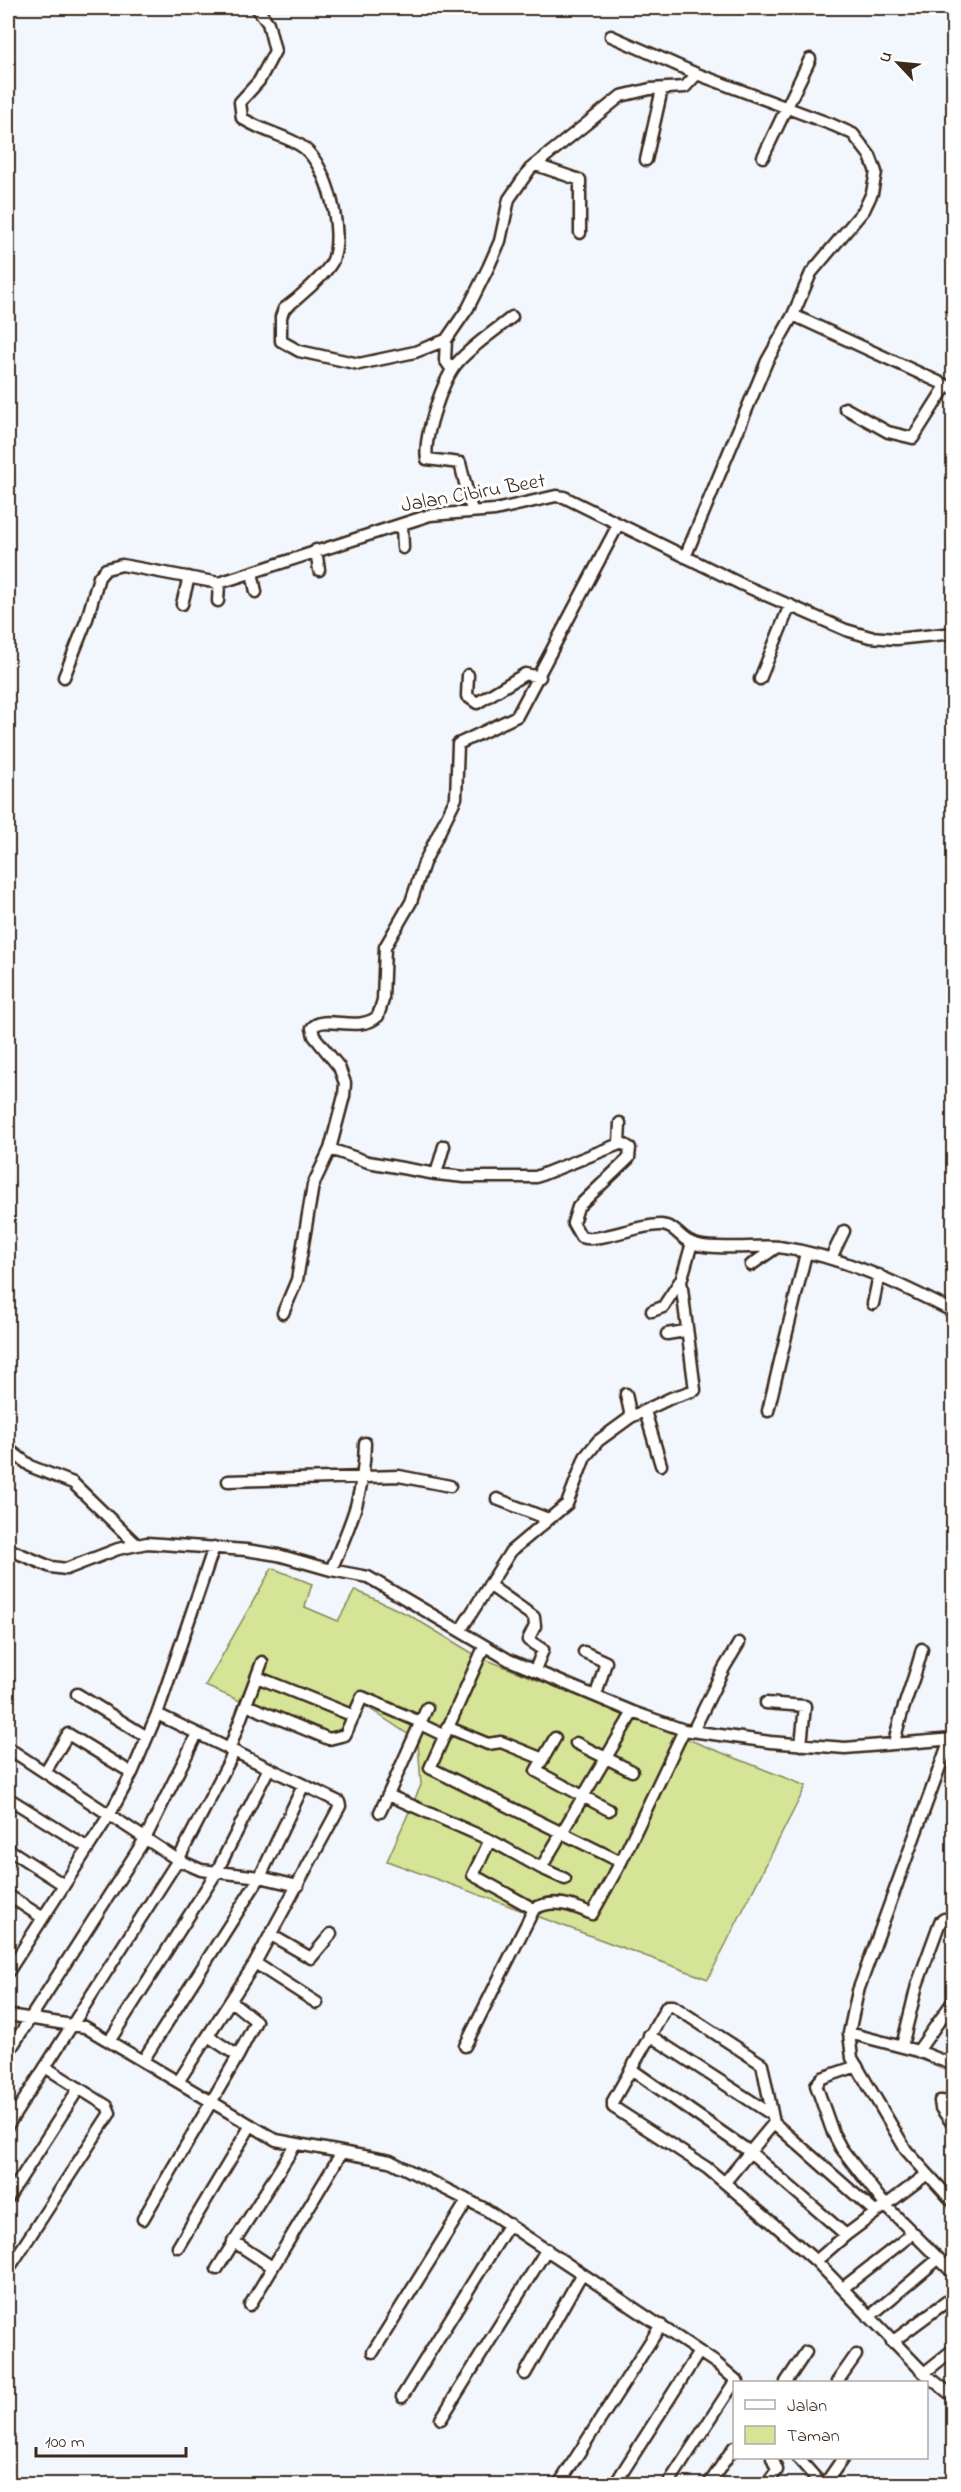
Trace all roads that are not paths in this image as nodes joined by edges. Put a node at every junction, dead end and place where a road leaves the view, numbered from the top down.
1 (257, 8) edge
2 (611, 36) dead end
3 (810, 59) dead end
4 (698, 74) junction
5 (662, 89) junction
6 (785, 109) junction
7 (763, 157) dead end
8 (646, 160) dead end
9 (536, 165) junction
10 (580, 233) dead end
11 (793, 315) junction
12 (512, 317) dead end
13 (447, 340) junction
14 (452, 370) junction
15 (950, 388) edge
16 (844, 408) dead end
17 (472, 511) junction
18 (402, 524) junction
19 (618, 525) junction
20 (403, 548) dead end
21 (316, 550) junction
22 (685, 557) junction
23 (319, 570) dead end
24 (252, 572) junction
25 (189, 577) junction
26 (219, 583) junction
27 (256, 592) dead end
28 (218, 601) dead end
29 (182, 604) dead end
30 (789, 605) junction
31 (954, 633) edge
32 (468, 675) dead end
33 (64, 677) dead end
34 (540, 677) junction
35 (760, 679) dead end
36 (620, 1124) dead end
37 (619, 1143) junction
38 (444, 1146) dead end
39 (330, 1149) junction
40 (436, 1174) junction
41 (844, 1231) dead end
42 (692, 1243) junction
43 (777, 1247) junction
44 (806, 1253) junction
45 (831, 1258) junction
46 (751, 1265) dead end
47 (879, 1275) junction
48 (681, 1281) junction
49 (873, 1304) dead end
50 (652, 1311) dead end
51 (954, 1312) edge
52 (283, 1313) dead end
53 (685, 1331) junction
54 (667, 1334) dead end
55 (626, 1394) dead end
56 (645, 1411) junction
57 (768, 1411) dead end
58 (631, 1418) junction
59 (365, 1443) dead end
60 (12, 1452) dead end
61 (662, 1465) dead end
62 (364, 1479) junction
63 (228, 1480) dead end
64 (450, 1486) dead end
65 (497, 1499) dead end
66 (548, 1519) junction
67 (136, 1544) junction
68 (214, 1547) junction
69 (8, 1549) edge
70 (331, 1570) junction
71 (489, 1585) junction
72 (460, 1631) junction
73 (739, 1643) dead end
74 (484, 1647) junction
75 (922, 1650) dead end
76 (584, 1652) dead end
77 (262, 1662) dead end
78 (535, 1670) junction
79 (257, 1677) junction
80 (77, 1694) dead end
81 (596, 1695) junction
82 (766, 1703) dead end
83 (246, 1705) junction
84 (427, 1708) dead end
85 (633, 1712) junction
86 (156, 1714) junction
87 (354, 1716) junction
88 (420, 1723) junction
89 (688, 1730) junction
90 (445, 1731) junction
91 (197, 1734) junction
92 (147, 1737) junction
93 (555, 1738) dead end
94 (952, 1739) edge
95 (576, 1743) dead end
96 (894, 1744) junction
97 (801, 1745) junction
98 (8, 1748) edge
99 (231, 1751) junction
100 (605, 1758) junction
101 (543, 1759) junction
102 (269, 1768) junction
103 (632, 1771) dead end
104 (45, 1772) junction
105 (132, 1773) junction
106 (303, 1786) junction
107 (583, 1794) junction
108 (388, 1795) junction
109 (8, 1798) edge
110 (609, 1810) dead end
111 (380, 1812) dead end
112 (110, 1814) junction
113 (560, 1832) junction
114 (145, 1839) junction
115 (490, 1840) junction
116 (88, 1848) junction
117 (8, 1850) edge
118 (178, 1860) junction
119 (621, 1862) junction
120 (542, 1868) junction
121 (216, 1873) junction
122 (260, 1877) junction
123 (565, 1879) dead end
124 (64, 1885) junction
125 (298, 1886) junction
126 (8, 1895) edge
127 (534, 1909) junction
128 (43, 1918) junction
129 (954, 1920) edge
130 (330, 1934) dead end
131 (271, 1935) junction
132 (255, 1963) junction
133 (8, 1972) edge
134 (954, 2000) edge
135 (231, 2001) junction
136 (316, 2003) dead end
137 (8, 2015) edge
138 (30, 2018) junction
139 (73, 2024) junction
140 (849, 2033) junction
141 (649, 2035) junction
142 (208, 2036) junction
143 (110, 2040) junction
144 (465, 2046) dead end
145 (902, 2046) junction
146 (918, 2051) junction
147 (8, 2053) edge
148 (238, 2056) junction
149 (144, 2060) junction
150 (954, 2065) edge
151 (857, 2066) junction
152 (45, 2067) junction
153 (631, 2069) junction
154 (178, 2082) junction
155 (79, 2088) junction
156 (212, 2102) junction
157 (954, 2102) edge
158 (772, 2119) junction
159 (8, 2125) edge
160 (251, 2125) junction
161 (954, 2126) edge
162 (295, 2145) junction
163 (342, 2152) junction
164 (750, 2152) junction
165 (926, 2175) junction
166 (724, 2182) junction
167 (8, 2198) edge
168 (467, 2201) junction
169 (954, 2203) edge
170 (885, 2205) junction
171 (875, 2212) junction
172 (143, 2219) dead end
173 (509, 2224) junction
174 (912, 2234) junction
175 (846, 2235) junction
176 (233, 2241) junction
177 (178, 2247) dead end
178 (547, 2249) junction
179 (937, 2260) junction
180 (816, 2261) junction
181 (10, 2263) edge
182 (272, 2267) junction
183 (216, 2270) dead end
184 (954, 2274) edge
185 (581, 2275) junction
186 (843, 2288) junction
187 (954, 2296) edge
188 (250, 2305) dead end
189 (868, 2317) junction
190 (661, 2325) junction
191 (892, 2342) junction
192 (954, 2349) edge
193 (373, 2352) dead end
194 (699, 2352) junction
195 (806, 2352) dead end
196 (856, 2355) dead end
197 (924, 2373) junction
198 (525, 2374) dead end
199 (735, 2381) edge
200 (787, 2381) edge
201 (838, 2381) edge
202 (733, 2387) edge
203 (402, 2397) dead end
204 (954, 2397) edge
205 (441, 2418) dead end
206 (733, 2450) edge
207 (773, 2459) edge
208 (800, 2459) edge
209 (842, 2459) edge
210 (559, 2484) edge
211 (615, 2484) edge
212 (669, 2484) edge
213 (709, 2484) edge
214 (767, 2484) edge
215 (823, 2484) edge

1 - 13 street
2 - 4 street
3 - 6 street
4 - 5 street
4 - 6 street
5 - 8 street
5 - 9 street
6 - 7 street
6 - 11 street
9 - 10 street
9 - 13 street
11 - 15 street
11 - 22 street
12 - 14 street
13 - 14 street
14 - 17 street
15 - 16 street
17 - 18 street, Jalan Cibiru Beet
17 - 19 street, Jalan Cibiru Beet
18 - 20 street
18 - 21 street, Jalan Cibiru Beet
19 - 22 street, Jalan Cibiru Beet
19 - 34 street
21 - 23 street
21 - 24 street, Jalan Cibiru Beet
22 - 30 street, Jalan Cibiru Beet
24 - 26 street, Jalan Cibiru Beet
24 - 27 street
25 - 26 street, Jalan Cibiru Beet
25 - 29 street
25 - 33 street, Jalan Cibiru Beet
26 - 28 street
30 - 31 street, Jalan Cibiru Beet
30 - 35 street
32 - 34 street
34 - 39 street
36 - 37 street
37 - 40 street
37 - 42 street
38 - 40 street
39 - 40 street
39 - 52 street
41 - 45 street
42 - 43 street
42 - 48 street
43 - 44 street
43 - 46 street
44 - 45 street
44 - 57 street
45 - 47 street
47 - 49 street
47 - 51 street
48 - 50 street
48 - 53 street
53 - 54 street
53 - 56 street
55 - 58 street
56 - 58 street
56 - 61 street
58 - 66 street
59 - 62 street
60 - 67 street
62 - 63 street
62 - 64 street
62 - 70 street
65 - 66 street
66 - 71 street
67 - 68 street
67 - 69 street
68 - 70 street
68 - 86 street
70 - 72 street
71 - 72 street
71 - 78 street
72 - 74 street
73 - 89 street
74 - 78 street
74 - 90 street
75 - 96 street
76 - 81 street
77 - 79 street
78 - 81 street
79 - 83 street
79 - 87 street
80 - 92 street
81 - 85 street
82 - 97 street
83 - 87 street
83 - 99 street
84 - 88 street
85 - 89 street
85 - 100 street
86 - 91 street
86 - 92 street
87 - 88 street
88 - 90 street
88 - 108 street
89 - 97 street
89 - 119 street
90 - 101 street
90 - 113 street
91 - 99 street
91 - 114 street
92 - 105 street
93 - 101 street
94 - 96 street
94 - 140 street
95 - 100 street
96 - 97 street
98 - 104 street
99 - 102 street
99 - 118 street
100 - 103 street
100 - 107 street
101 - 107 street
102 - 106 street
102 - 121 street
104 - 105 street
104 - 112 street
105 - 112 street
106 - 122 street
106 - 125 street
107 - 110 street
107 - 113 street
108 - 111 street
108 - 115 street
109 - 116 street
112 - 114 street
112 - 116 street
113 - 119 street
113 - 120 street
114 - 118 street
114 - 138 street
115 - 120 street
115 - 127 street
116 - 124 street
117 - 124 street
118 - 121 street
118 - 139 street
119 - 127 street
120 - 123 street
121 - 122 street
121 - 143 street
122 - 125 street
122 - 149 street
124 - 128 street
125 - 131 street
126 - 128 street
127 - 144 street
128 - 133 street
129 - 145 street
130 - 131 street
131 - 132 street
132 - 135 street
132 - 136 street
134 - 146 street
135 - 142 street
135 - 148 street
137 - 138 street
138 - 139 street
138 - 147 street
139 - 143 street
139 - 152 street
140 - 145 street
140 - 151 street
141 - 153 street
141 - 158 street
141 - 158 street
142 - 148 street
142 - 154 street
143 - 149 street
145 - 146 street
146 - 150 street
148 - 156 street
149 - 154 street
151 - 165 street
151 - 170 street
152 - 155 street
152 - 159 street
153 - 164 street
153 - 166 street
154 - 156 street
155 - 167 street
155 - 181 street
156 - 160 street
156 - 172 street
157 - 161 street
158 - 164 street
158 - 171 street
160 - 162 street
160 - 177 street
162 - 163 street
162 - 176 street
163 - 168 street
163 - 182 street
164 - 166 street
164 - 175 street
165 - 169 street
165 - 170 street
166 - 180 street
168 - 173 street
168 - 193 street
170 - 171 street
170 - 174 street
171 - 175 street
173 - 178 street
173 - 203 street
174 - 179 street
174 - 186 street
175 - 180 street
176 - 182 street
176 - 183 street
178 - 185 street
178 - 205 street
179 - 184 street
179 - 189 street
180 - 186 street
182 - 188 street
185 - 190 street
185 - 198 street
186 - 189 street
187 - 191 street
189 - 191 street
190 - 194 street
190 - 210 street
191 - 197 street
192 - 197 street
194 - 199 street
194 - 211 street
195 - 200 street
196 - 201 street
197 - 204 street
202 - 212 street
206 - 213 street
207 - 214 street
208 - 215 street
209 - 215 street

